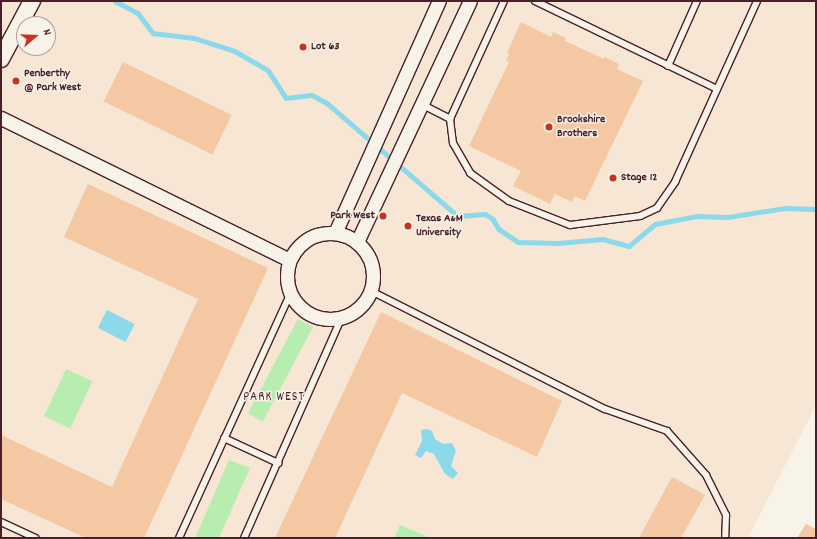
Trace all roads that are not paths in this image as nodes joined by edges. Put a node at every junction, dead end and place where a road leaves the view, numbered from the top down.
1 (32, 1) edge
2 (439, 1) edge
3 (470, 1) edge
4 (504, 1) edge
5 (535, 1) edge
6 (697, 1) edge
7 (757, 1) edge
8 (546, 3) edge
9 (1, 60) edge
10 (668, 66) junction
11 (717, 89) junction
12 (421, 104) junction
13 (1, 118) edge
14 (450, 118) junction
15 (335, 232) junction
16 (357, 242) junction
17 (289, 260) junction
18 (371, 291) junction
19 (290, 294) junction
20 (341, 318) junction
21 (224, 438) junction
22 (278, 464) junction
23 (1, 522) edge
24 (36, 538) edge
25 (179, 538) edge
26 (244, 538) edge
27 (725, 538) edge

1 - 9 street
2 - 15 street
3 - 12 street
4 - 14 lane
5 - 8 lane
6 - 10 lane
7 - 11 lane
8 - 10 lane
10 - 11 lane
11 - 14 lane
12 - 14 lane
12 - 16 street
13 - 17 street
15 - 16 street
15 - 17 street
16 - 18 street
17 - 19 street
18 - 20 street
18 - 27 lane
19 - 20 street
19 - 21 lane
20 - 22 lane
21 - 22 lane
21 - 25 lane
22 - 26 lane
23 - 24 lane

